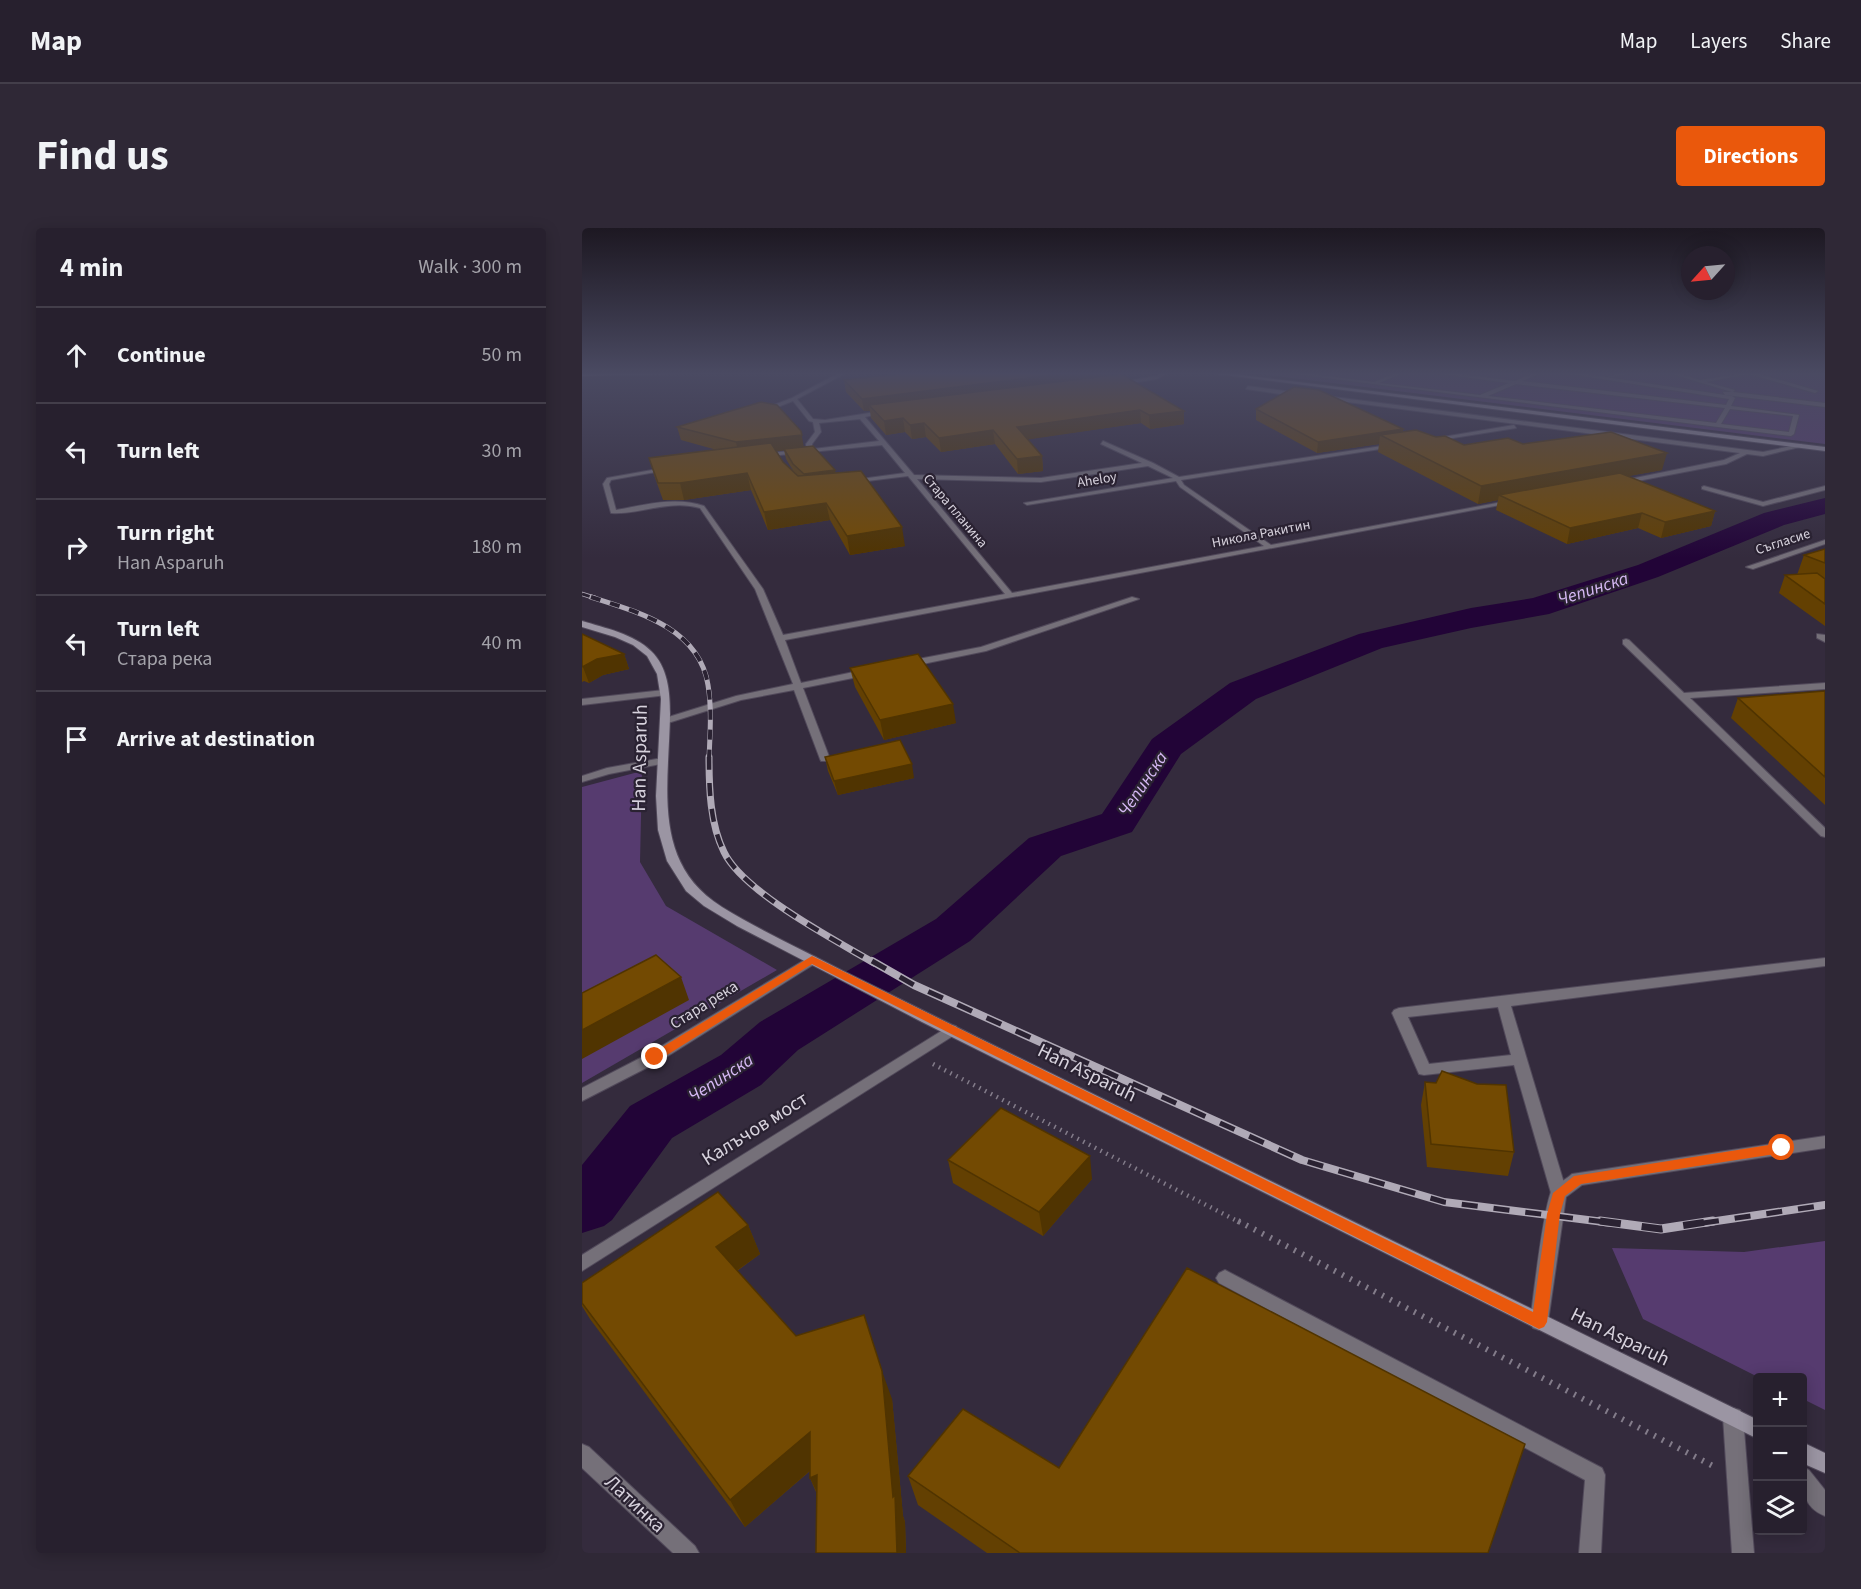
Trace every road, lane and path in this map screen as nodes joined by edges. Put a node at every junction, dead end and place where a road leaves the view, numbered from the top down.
1 (817, 434) edge
2 (874, 434) edge
3 (1467, 434) edge
4 (1599, 434) edge
5 (1701, 434) edge
6 (1425, 440) edge
7 (881, 443) junction
8 (1103, 443) dead end
9 (1403, 444) edge
10 (1801, 446) junction
11 (1825, 449) edge
12 (810, 450) junction
13 (1746, 452) junction
14 (777, 454) junction
15 (753, 457) edge
16 (781, 462) edge
17 (1151, 464) junction
18 (672, 468) edge
19 (909, 476) junction
20 (1178, 480) junction
21 (850, 483) edge
22 (1616, 483) edge
23 (1704, 488) dead end
24 (1825, 488) edge
25 (1523, 500) edge
26 (1027, 503) dead end
27 (1825, 542) edge
28 (1270, 546) junction
29 (1750, 567) dead end
30 (1010, 595) junction
31 (1135, 599) dead end
32 (582, 624) edge
33 (780, 638) junction
34 (1626, 642) dead end
35 (897, 666) edge
36 (875, 670) edge
37 (796, 685) junction
38 (1825, 686) edge
39 (664, 693) junction
40 (1683, 696) junction
41 (582, 702) edge
42 (665, 721) junction
43 (825, 759) edge
44 (662, 761) junction
45 (582, 778) edge
46 (1825, 834) edge
47 (812, 960) junction
48 (1825, 962) edge
49 (1503, 1002) junction
50 (951, 1030) junction
51 (913, 1054) junction
52 (1520, 1059) junction
53 (582, 1095) edge
54 (1825, 1142) edge
55 (1559, 1193) junction
56 (582, 1264) edge
57 (1225, 1278) dead end
58 (1539, 1322) junction
59 (1733, 1418) junction
60 (1753, 1428) edge
61 (582, 1454) edge
62 (1807, 1454) edge
63 (1825, 1463) edge
64 (1736, 1478) junction
65 (1806, 1481) edge
66 (1825, 1506) edge
67 (688, 1553) edge
68 (1590, 1553) edge
69 (1743, 1553) edge

1 - 12 street
2 - 7 street, Стара планина
3 - 6 street
4 - 13 street
5 - 10 main road
7 - 12 street
7 - 19 street, Стара планина
8 - 17 street
9 - 20 street, Aheloy
10 - 11 main road
10 - 13 street
12 - 14 street
13 - 22 street
14 - 15 street
14 - 16 street
17 - 19 street
17 - 20 street
18 - 33 street
19 - 21 street
19 - 30 street, Стара планина
20 - 26 street, Aheloy
20 - 28 street
23 - 24 street
25 - 28 street, Никола Ракитин
27 - 29 street, Съгласие
28 - 30 street, Никола Ракитин
30 - 33 street, Никола Ракитин
31 - 35 street
32 - 39 main road, Han Asparuh
33 - 37 street
34 - 40 street
36 - 37 street
37 - 42 street
37 - 43 street
38 - 40 street
39 - 41 street
39 - 42 main road, Han Asparuh
40 - 46 street
42 - 44 main road, Han Asparuh
44 - 45 street
44 - 47 main road, Han Asparuh
47 - 50 main road, Han Asparuh
47 - 53 street, Стара река
48 - 49 street
49 - 52 street
49 - 52 street
50 - 51 street, Калъчов мост
50 - 58 main road, Han Asparuh
51 - 56 street, Калъчов мост
51 - 64 path
52 - 55 street
54 - 55 street
55 - 58 street
57 - 68 street
58 - 59 main road, Han Asparuh
59 - 60 main road, Han Asparuh
59 - 64 street
61 - 67 street, Латинка
62 - 63 main road
64 - 69 street
65 - 66 street

